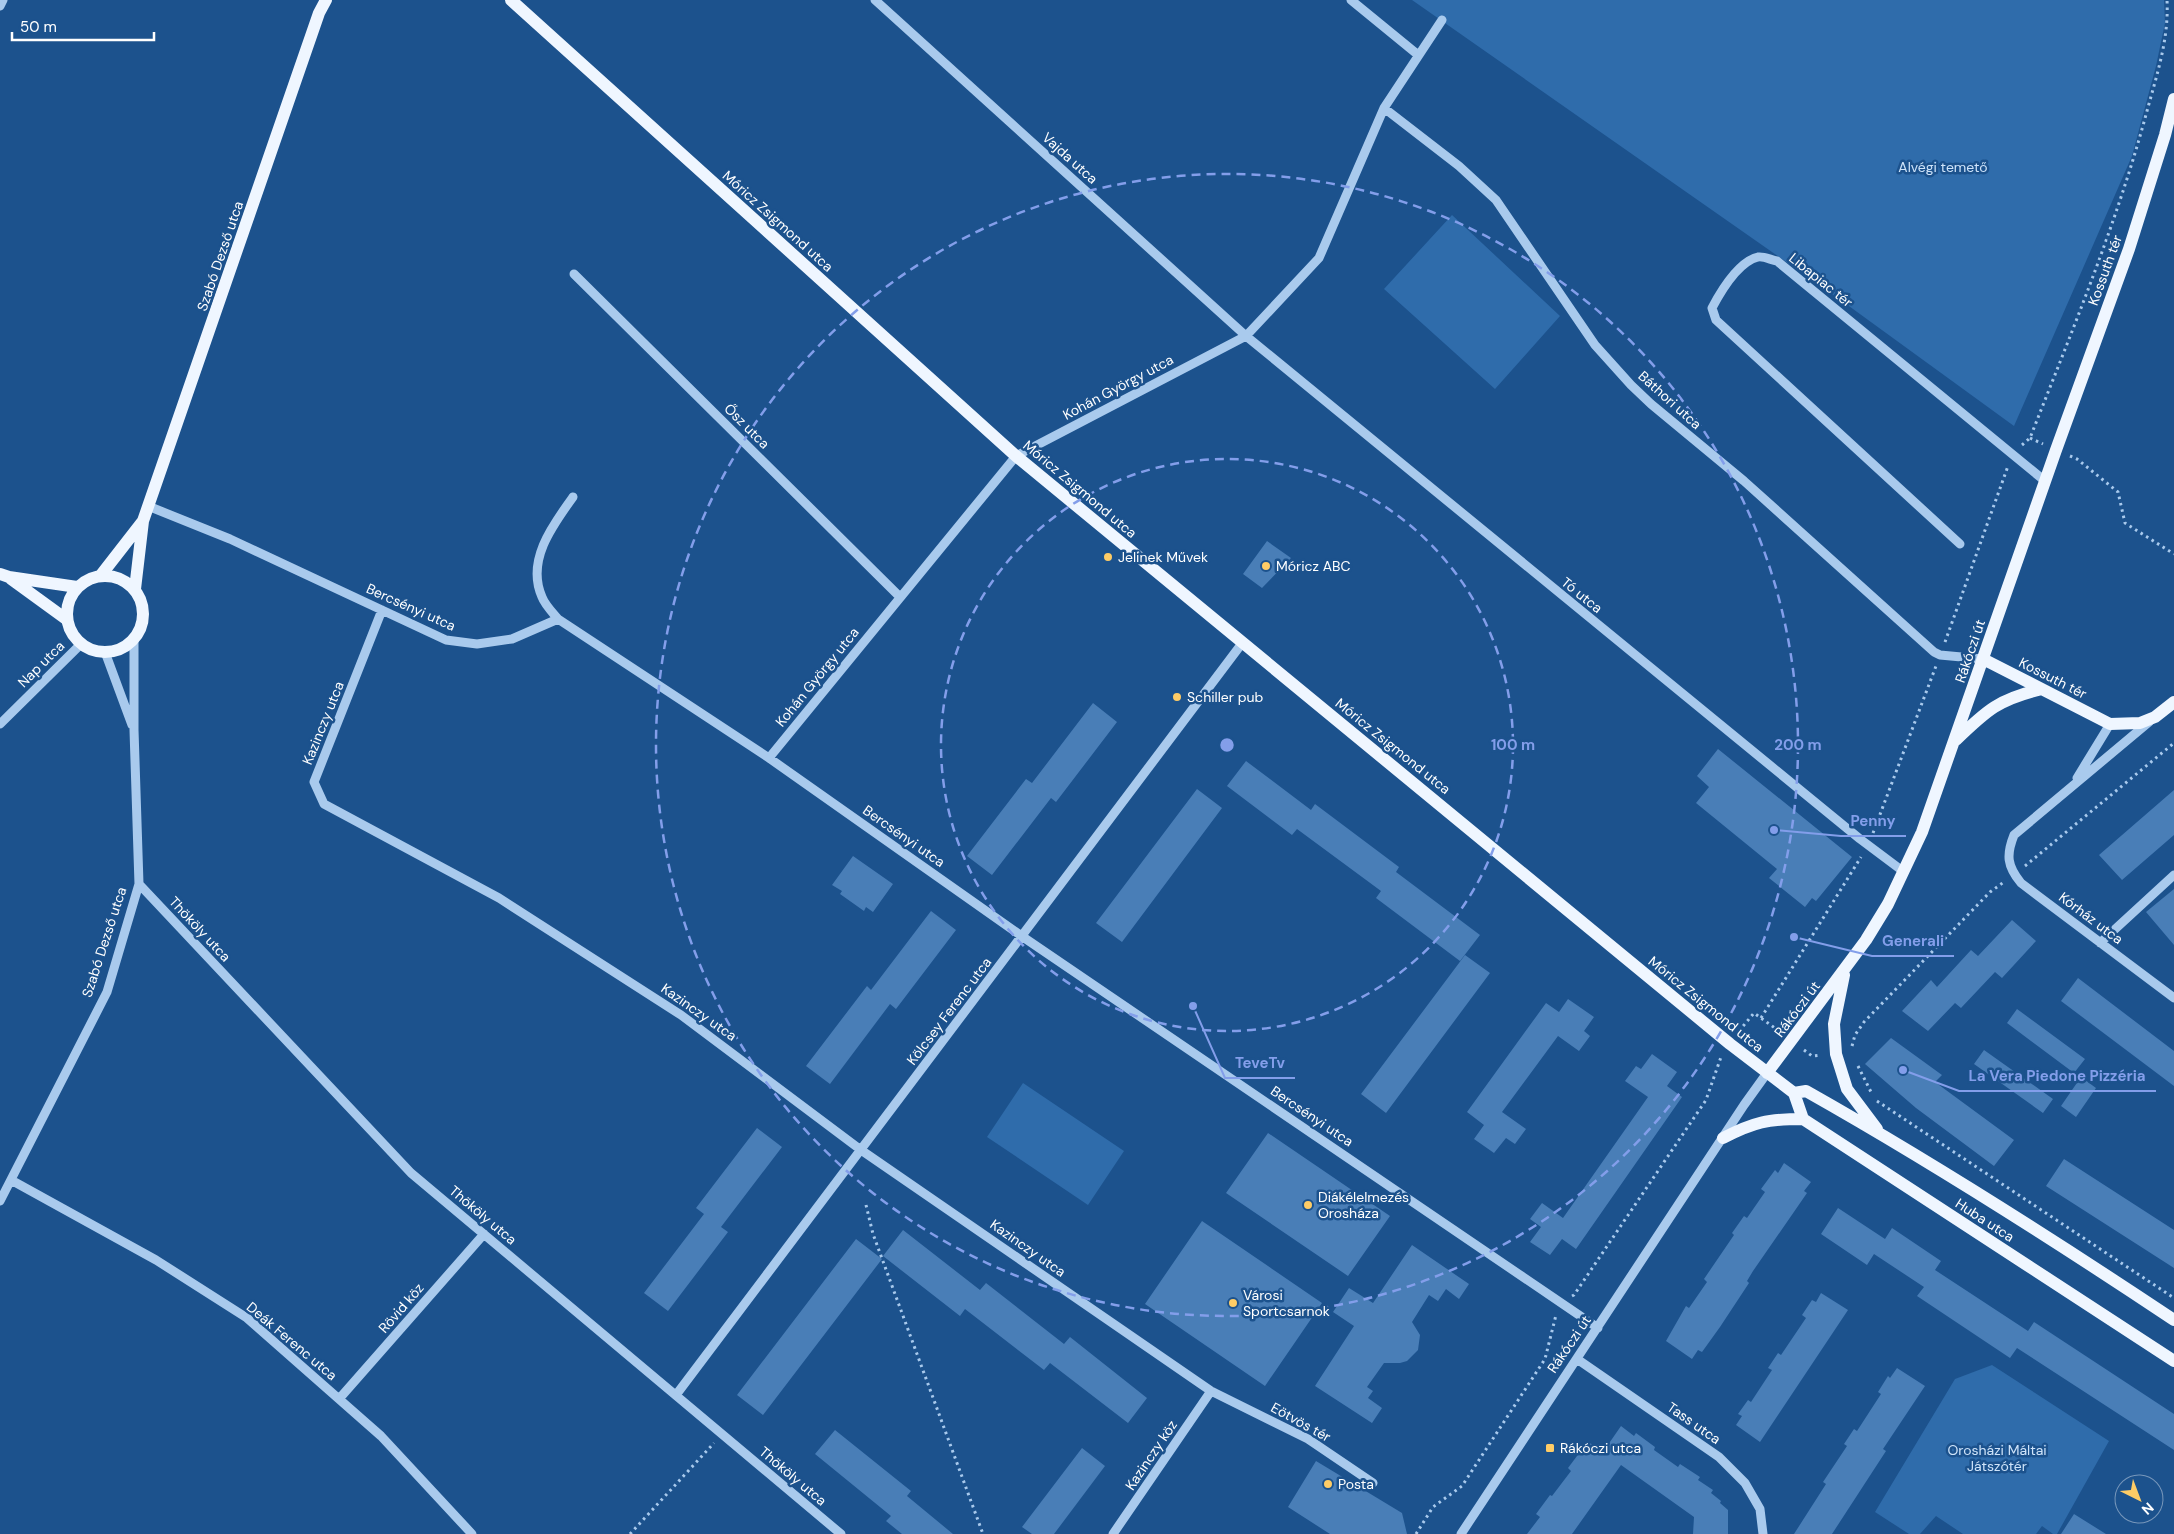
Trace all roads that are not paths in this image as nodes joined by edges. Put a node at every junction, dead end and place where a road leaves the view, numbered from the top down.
1 (3, 0) edge
2 (326, 0) edge
3 (511, 0) edge
4 (875, 0) edge
5 (1351, 0) edge
6 (0, 6) edge
7 (1442, 20) dead end
8 (1417, 54) junction
9 (2174, 98) edge
10 (1384, 108) junction
11 (574, 274) dead end
12 (1246, 336) junction
13 (2056, 450) joint
14 (1016, 456) junction
15 (2045, 480) junction
16 (573, 497) dead end
17 (148, 506) junction
18 (143, 521) junction
19 (1960, 544) dead end
20 (101, 575) junction
21 (4, 576) edge
22 (77, 587) junction
23 (135, 590) junction
24 (900, 597) junction
25 (382, 610) junction
26 (66, 619) junction
27 (558, 619) junction
28 (134, 638) junction
29 (1243, 642) junction
30 (80, 644) junction
31 (105, 652) junction
32 (1983, 658) junction
33 (2042, 690) junction
34 (2174, 702) edge
35 (2155, 717) junction
36 (0, 724) edge
37 (2110, 724) junction
38 (134, 730) junction
39 (1954, 742) junction
40 (769, 758) junction
41 (2074, 785) junction
42 (1904, 872) junction
43 (2015, 875) joint
44 (2174, 875) edge
45 (139, 884) junction
46 (1022, 937) junction
47 (2100, 943) junction
48 (1845, 970) junction
49 (2174, 998) edge
50 (1767, 1073) junction
51 (1794, 1092) junction
52 (1803, 1119) junction
53 (1881, 1133) junction
54 (1723, 1138) junction
55 (862, 1150) junction
56 (11, 1180) junction
57 (0, 1201) edge
58 (484, 1234) junction
59 (2174, 1320) edge
60 (1598, 1328) junction
61 (1577, 1359) junction
62 (2174, 1361) edge
63 (1211, 1391) junction
64 (676, 1395) junction
65 (339, 1399) junction
66 (1373, 1482) dead end
67 (472, 1534) edge
68 (841, 1534) edge
69 (1113, 1534) edge
70 (1460, 1534) edge
71 (1763, 1534) edge

1 - 6 street
2 - 17 main road, Szabó Dezső utca
3 - 14 main road, Móricz Zsigmond utca
4 - 12 street, Vajda utca
5 - 8 street
7 - 8 street, Kohán György utca
8 - 10 street, Kohán György utca
9 - 13 main road, Kossuth tér
10 - 12 street, Kohán György utca
10 - 32 street, Báthori utca
11 - 24 street, Ősz utca
12 - 14 street, Kohán György utca
12 - 42 street, Tó utca
13 - 15 main road, Rákóczi út
14 - 24 street, Kohán György utca
14 - 29 main road, Móricz Zsigmond utca
15 - 19 street, Libapiac tér
15 - 32 main road, Rákóczi út
16 - 27 street
17 - 18 main road, Szabó Dezső utca
17 - 25 street, Bercsényi utca
18 - 20 main road, Szabó Dezső utca
18 - 23 main road, Szabó Dezső utca
20 - 22 main road
20 - 23 main road
21 - 22 main road
21 - 26 main road
22 - 26 main road
23 - 28 main road
24 - 40 street, Kohán György utca
25 - 27 street, Bercsényi utca
25 - 55 street, Kazinczy utca
26 - 30 main road
27 - 40 street, Bercsényi utca
28 - 31 main road
28 - 38 street, Szabó Dezső utca
29 - 46 street, Kölcsey Ferenc utca
29 - 50 main road, Móricz Zsigmond utca
30 - 31 main road
30 - 36 street, Nap utca
31 - 38 street, Szabó Dezső utca
32 - 33 main road, Kossuth tér
32 - 39 main road, Rákóczi út
33 - 37 main road, Kossuth tér
33 - 39 main road
34 - 35 main road, Kossuth tér
35 - 37 main road, Kossuth tér
35 - 41 street, Kossuth tér
37 - 41 street, Kossuth tér
38 - 45 street, Szabó Dezső utca
39 - 42 main road, Rákóczi út
40 - 46 street, Bercsényi utca
41 - 43 street, Kossuth tér
42 - 48 main road, Rákóczi út
43 - 47 street, Kórház utca
44 - 47 street
45 - 56 street, Szabó Dezső utca
45 - 58 street, Thököly utca
46 - 55 street, Kölcsey Ferenc utca
46 - 60 street, Bercsényi utca
47 - 49 street, Kórház utca
48 - 50 main road, Rákóczi út
48 - 53 main road
50 - 51 main road, Huba utca
50 - 54 street, Rákóczi út
51 - 52 main road
51 - 53 main road, Huba utca
52 - 54 main road
52 - 62 main road, Huba utca
53 - 59 main road, Huba utca
54 - 60 street, Rákóczi út
55 - 63 street, Kazinczy utca
55 - 64 street, Kölcsey Ferenc utca
56 - 57 street, Szabó Dezső utca
56 - 65 street, Deák Ferenc utca
58 - 64 street, Thököly utca
58 - 65 street, Rövid köz
60 - 61 street, Rákóczi út
61 - 70 street, Rákóczi út
61 - 71 street, Tass utca
63 - 66 street, Eötvös tér
63 - 69 street, Kazinczy köz
64 - 68 street, Thököly utca
65 - 67 street, Deák Ferenc utca

